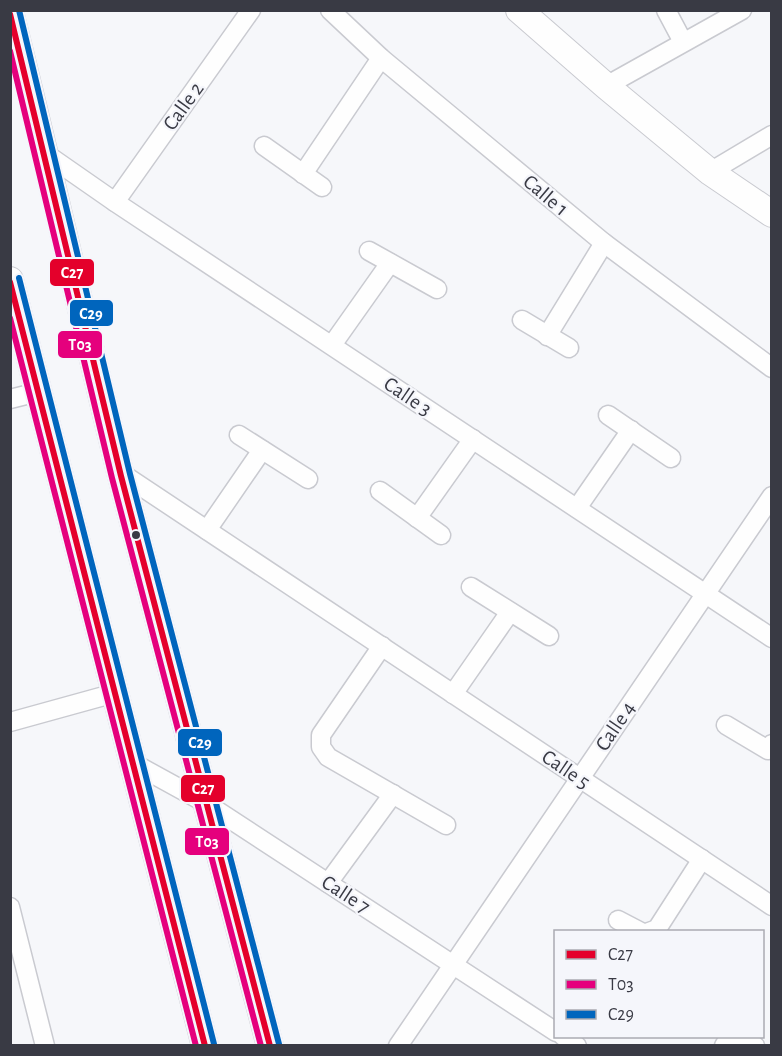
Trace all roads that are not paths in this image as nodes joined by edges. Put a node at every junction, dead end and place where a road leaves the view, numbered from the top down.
1 (251, 10) edge
2 (330, 10) edge
3 (519, 10) edge
4 (666, 10) edge
5 (742, 10) edge
6 (10, 12) edge
7 (683, 42) junction
8 (16, 57) edge
9 (381, 58) junction
10 (606, 86) junction
11 (771, 135) edge
12 (264, 146) dead end
13 (46, 153) junction
14 (710, 172) junction
15 (303, 174) junction
16 (322, 187) dead end
17 (115, 202) junction
18 (771, 214) edge
19 (604, 243) junction
20 (369, 251) dead end
21 (390, 263) junction
22 (10, 280) edge
23 (437, 289) dead end
24 (522, 320) dead end
25 (548, 336) junction
26 (332, 345) junction
27 (569, 348) dead end
28 (771, 368) edge
29 (38, 392) junction
30 (10, 399) edge
31 (608, 415) dead end
32 (631, 430) junction
33 (239, 435) dead end
34 (473, 440) junction
35 (262, 450) junction
36 (671, 458) dead end
37 (121, 473) junction
38 (308, 479) dead end
39 (380, 491) dead end
40 (771, 496) edge
41 (577, 508) junction
42 (417, 518) junction
43 (207, 530) junction
44 (441, 535) dead end
45 (471, 587) dead end
46 (705, 594) junction
47 (510, 612) junction
48 (549, 636) dead end
49 (771, 638) edge
50 (382, 646) junction
51 (115, 693) junction
52 (453, 694) junction
53 (10, 722) edge
54 (726, 725) dead end
55 (771, 744) edge
56 (133, 763) junction
57 (580, 778) junction
58 (393, 794) junction
59 (204, 802) junction
60 (446, 825) dead end
61 (702, 859) junction
62 (328, 883) junction
63 (771, 906) edge
64 (10, 907) edge
65 (618, 920) dead end
66 (637, 930) edge
67 (654, 930) edge
68 (17, 961) edge
69 (453, 964) junction
70 (554, 1031) edge
71 (45, 1046) edge
72 (205, 1046) edge
73 (270, 1046) edge
74 (398, 1046) edge

1 - 17 street, Calle 2
2 - 9 street, Calle 1
3 - 10 main road
4 - 7 street
5 - 7 street
6 - 8 main road
7 - 10 street
8 - 13 main road
9 - 15 street
9 - 19 street, Calle 1
10 - 14 main road
11 - 14 street
12 - 15 street
13 - 17 street, Calle 3
13 - 37 main road
14 - 18 main road
15 - 16 street
17 - 26 street, Calle 3
19 - 25 street
19 - 28 street, Calle 1
20 - 21 street
21 - 23 street
21 - 26 street
22 - 29 main road
24 - 25 street
25 - 27 street
26 - 34 street, Calle 3
29 - 30 street
29 - 51 main road
31 - 32 street
32 - 36 street
32 - 41 street
33 - 35 street
34 - 41 street, Calle 3
34 - 42 street
35 - 38 street
35 - 43 street
37 - 43 street, Calle 5
37 - 59 main road
39 - 42 street
40 - 46 street, Calle 4
41 - 46 street, Calle 3
42 - 44 street
43 - 50 street, Calle 5
45 - 47 street
46 - 49 street, Calle 3
46 - 57 street, Calle 4
47 - 48 street
47 - 52 street
50 - 52 street, Calle 5
50 - 58 street
51 - 53 street
51 - 56 main road
52 - 57 street, Calle 5
54 - 55 street
56 - 59 street, Calle 7
56 - 72 main road
57 - 61 street, Calle 5
57 - 69 street, Calle 4
58 - 60 street
58 - 62 street
59 - 62 street, Calle 7
59 - 73 main road
61 - 63 street, Calle 5
61 - 67 street
62 - 69 street, Calle 7
64 - 68 street
65 - 66 street
68 - 71 street
69 - 70 street, Calle 7
69 - 74 street, Calle 4

